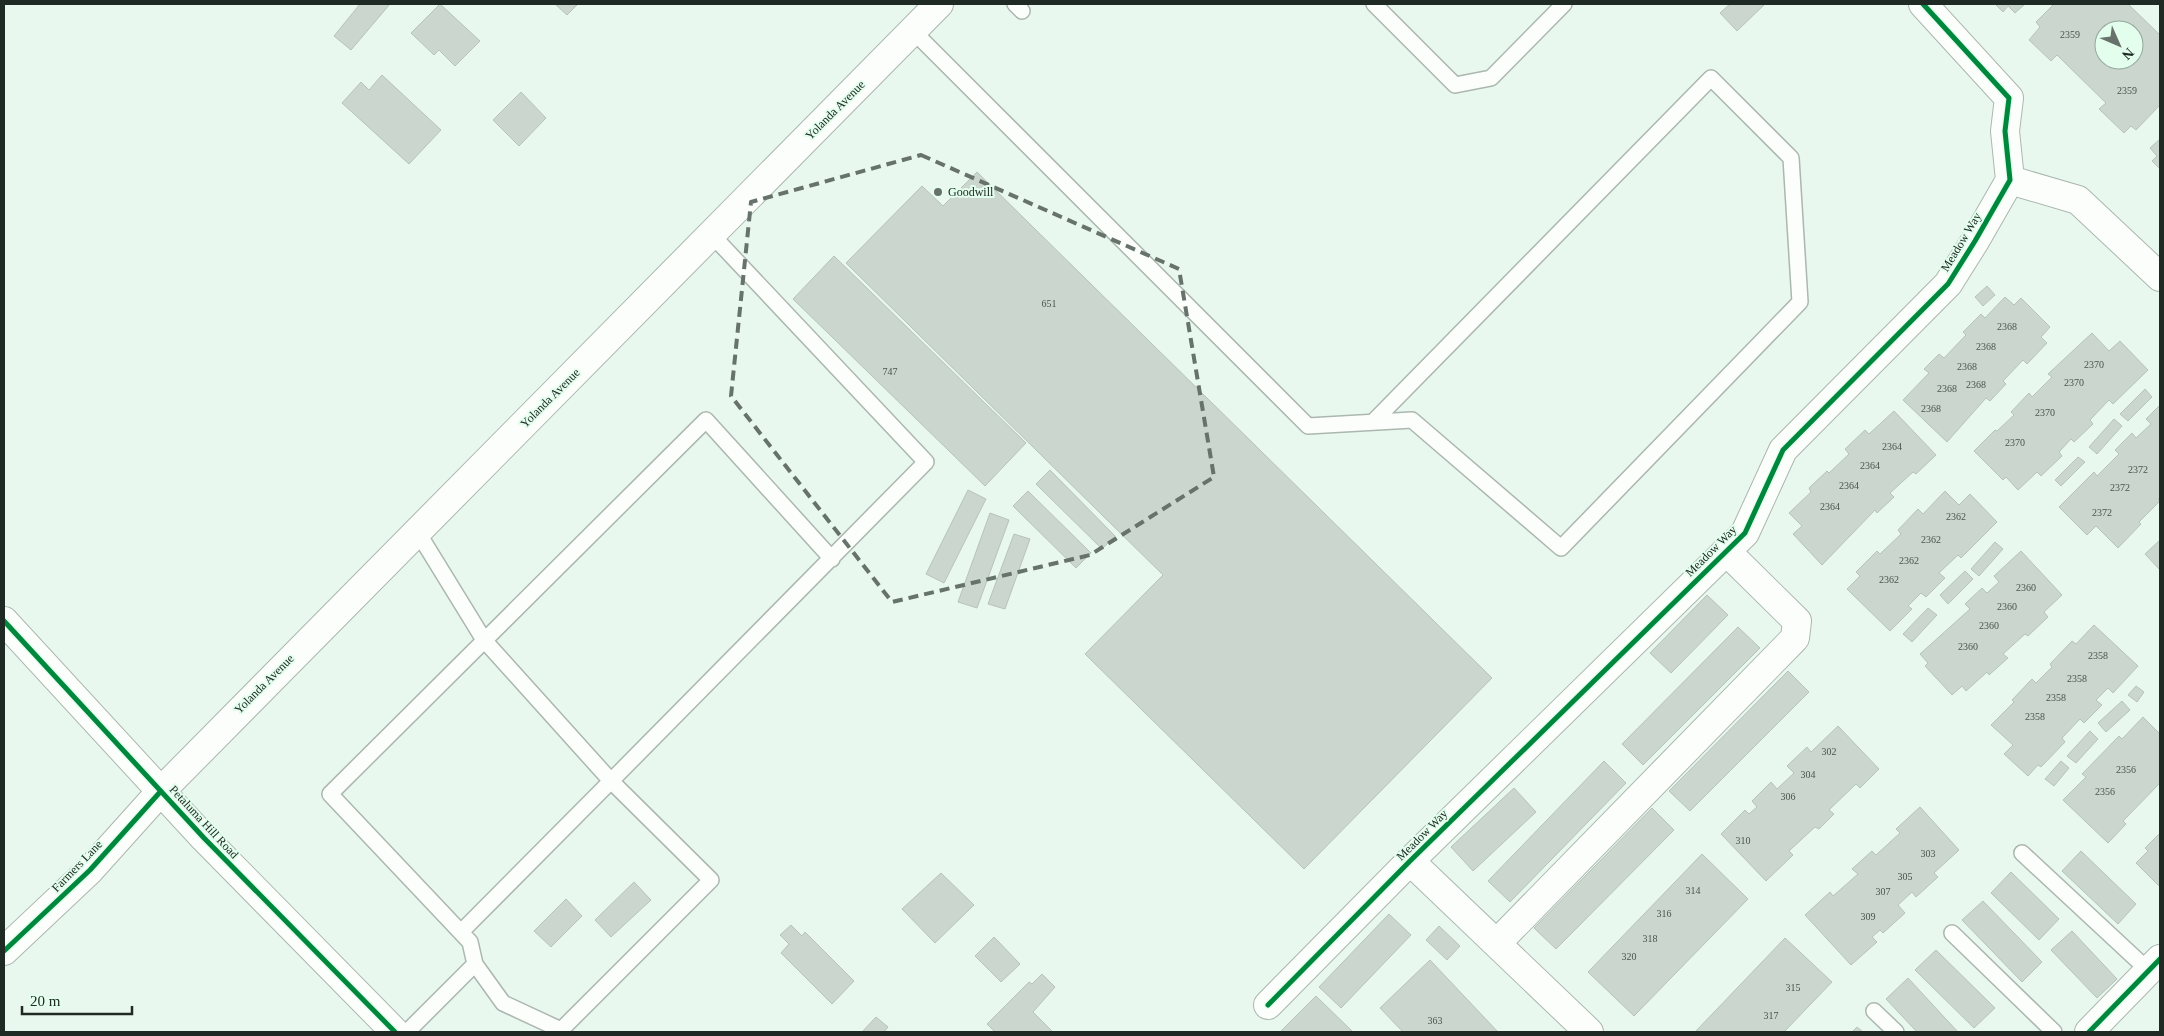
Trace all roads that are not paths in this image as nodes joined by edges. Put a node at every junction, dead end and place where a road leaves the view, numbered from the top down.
1 (939, 4) edge
2 (1374, 4) edge
3 (1564, 4) edge
4 (1923, 4) edge
5 (913, 31) junction
6 (2010, 180) junction
7 (712, 235) junction
8 (2160, 277) edge
9 (1372, 422) junction
10 (417, 530) junction
11 (1726, 551) junction
12 (832, 559) junction
13 (4, 621) edge
14 (484, 640) junction
15 (610, 781) junction
16 (161, 791) junction
17 (2022, 853) dead end
18 (1410, 861) junction
19 (461, 932) junction
20 (1952, 933) dead end
21 (1497, 943) junction
22 (4, 951) edge
23 (474, 964) junction
24 (2154, 965) edge
25 (1268, 1005) dead end
26 (1874, 1011) dead end
27 (395, 1032) edge
28 (407, 1032) edge
29 (1589, 1032) edge
30 (1896, 1032) edge
31 (2054, 1032) edge
32 (2089, 1032) edge

1 - 5 street, Yolanda Avenue
2 - 3 lane
4 - 6 street
5 - 7 street, Yolanda Avenue
5 - 9 lane
6 - 8 street
6 - 11 street, Meadow Way
7 - 10 street, Yolanda Avenue
7 - 12 lane
9 - 9 lane
10 - 14 lane
10 - 16 street, Yolanda Avenue
11 - 18 street, Meadow Way
11 - 21 street, Meadow Way
12 - 14 lane
12 - 15 lane
13 - 16 street, Petaluma Hill Road
14 - 15 lane
14 - 19 lane
15 - 19 lane
15 - 23 lane
16 - 22 street, Farmers Lane
16 - 27 street, Petaluma Hill Road
17 - 24 lane
18 - 21 street, Meadow Way
18 - 25 street, Meadow Way
19 - 23 lane
20 - 31 lane
21 - 29 street, Meadow Way
23 - 28 lane
24 - 32 street
26 - 30 lane

